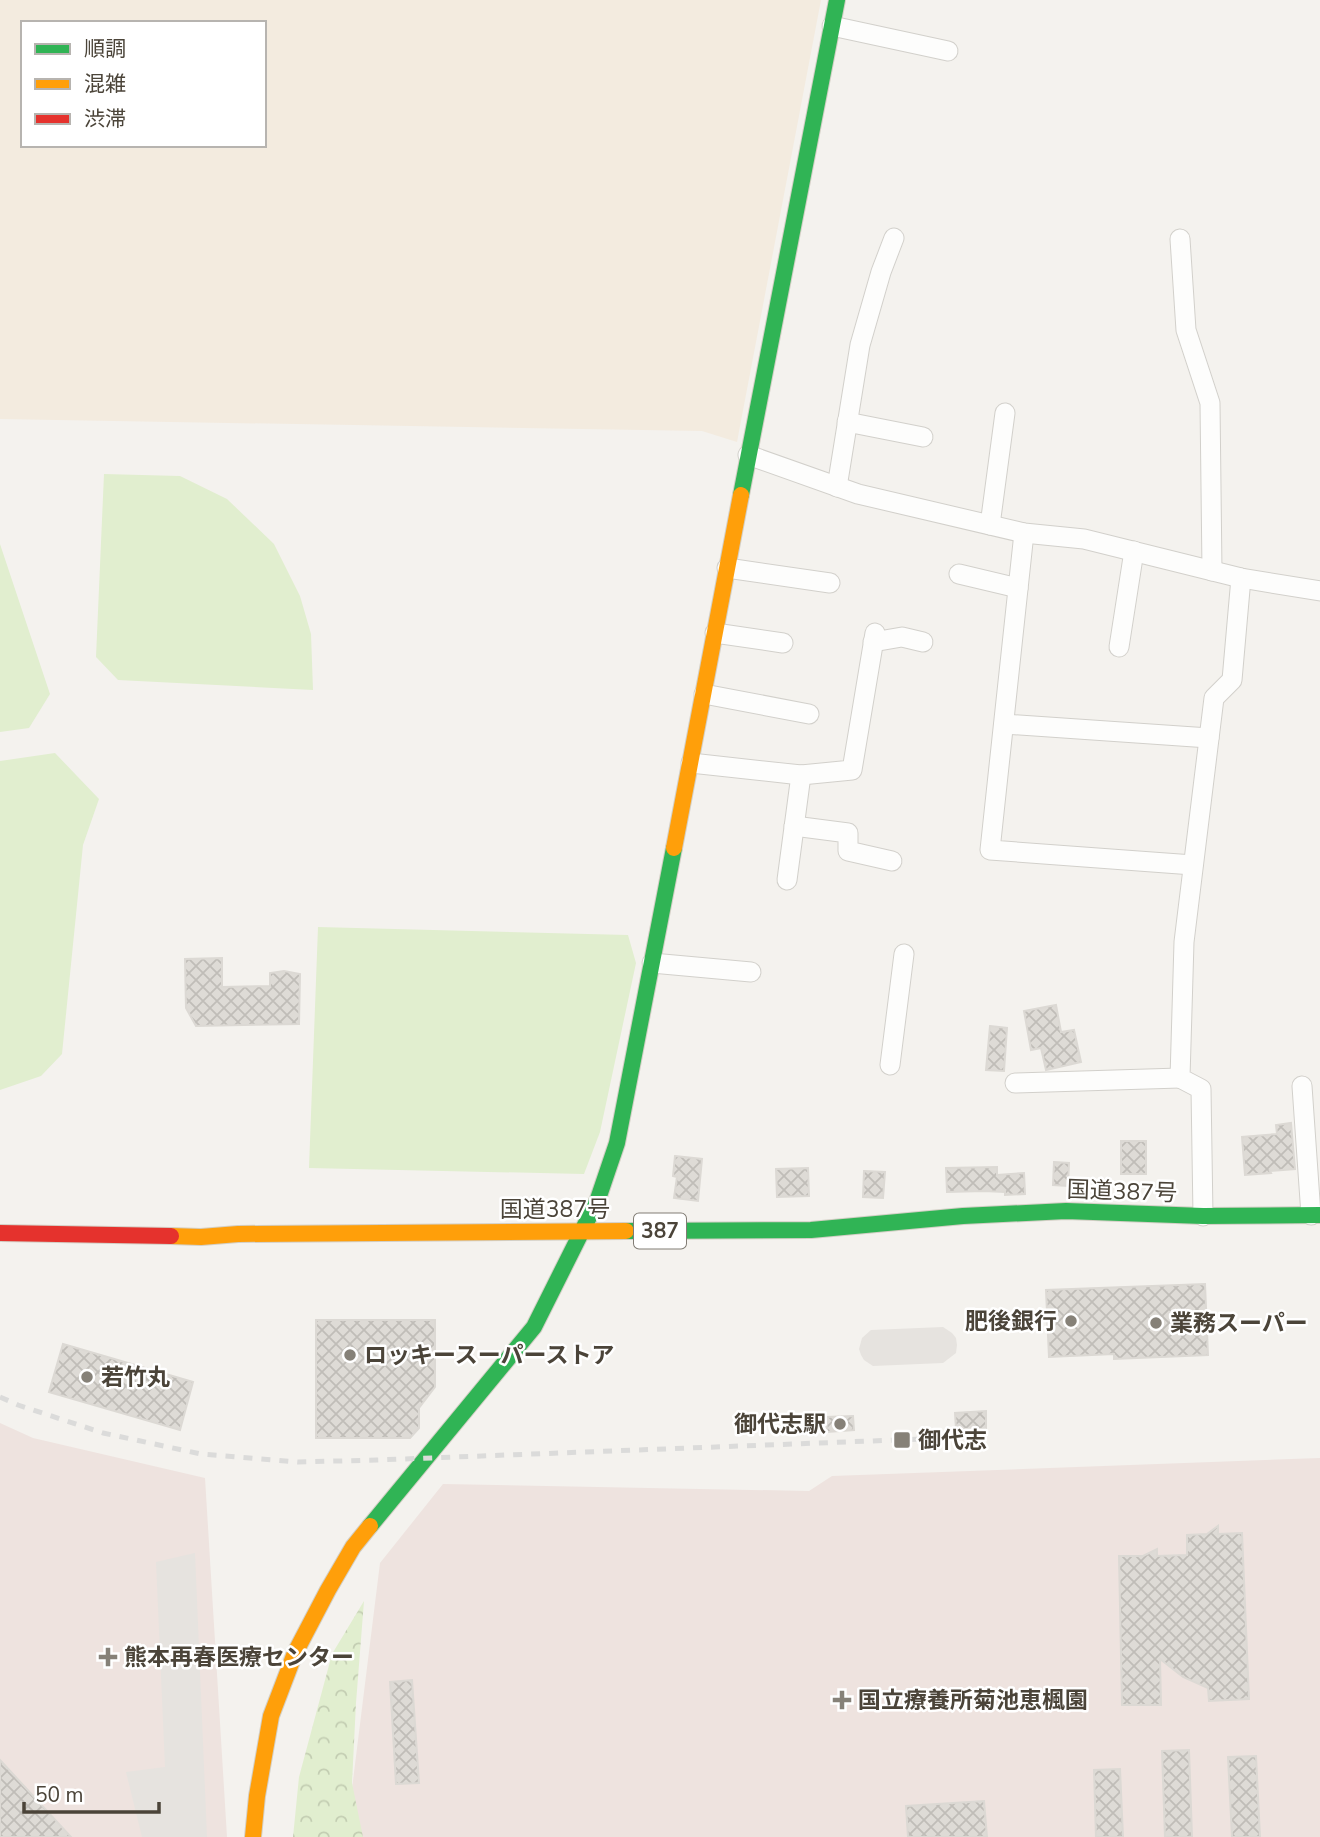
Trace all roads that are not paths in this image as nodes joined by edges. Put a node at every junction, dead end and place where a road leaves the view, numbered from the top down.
1 (837, 0) edge
2 (832, 26) junction
3 (948, 51) dead end
4 (894, 237) dead end
5 (1180, 239) dead end
6 (1005, 413) dead end
7 (847, 422) junction
8 (923, 437) dead end
9 (748, 455) junction
10 (837, 487) junction
11 (990, 525) junction
12 (1024, 533) junction
13 (1133, 551) junction
14 (727, 568) junction
15 (1212, 571) junction
16 (959, 574) dead end
17 (1241, 579) junction
18 (830, 583) dead end
19 (1018, 588) junction
20 (1320, 591) edge
21 (715, 634) junction
22 (923, 642) dead end
23 (783, 643) dead end
24 (1119, 647) dead end
25 (704, 694) junction
26 (809, 714) dead end
27 (1004, 724) junction
28 (1209, 738) junction
29 (691, 763) junction
30 (801, 775) junction
31 (794, 826) junction
32 (892, 861) dead end
33 (1193, 865) junction
34 (787, 880) dead end
35 (904, 954) dead end
36 (652, 963) junction
37 (751, 972) dead end
38 (890, 1065) dead end
39 (1180, 1078) junction
40 (1015, 1083) dead end
41 (1302, 1086) dead end
42 (1315, 1215) edge
43 (1203, 1216) junction
44 (580, 1232) junction
45 (0, 1233) edge
46 (253, 1837) edge

1 - 2 main road
2 - 3 street
2 - 9 main road
4 - 7 street
5 - 15 street
6 - 11 street
7 - 8 street
7 - 10 street
9 - 10 street
9 - 14 main road
10 - 11 street
11 - 12 street
12 - 13 street
12 - 19 street
13 - 15 street
13 - 24 street
14 - 18 street
14 - 21 main road
15 - 17 street
16 - 19 street
17 - 20 street
17 - 28 street
19 - 27 street
21 - 23 street
21 - 25 main road
22 - 30 street
25 - 26 street
25 - 29 main road
27 - 28 street
27 - 33 street
28 - 33 street
29 - 30 street
29 - 36 main road
30 - 31 street
31 - 32 street
31 - 34 street
33 - 39 street
35 - 38 street
36 - 37 street
36 - 44 main road
39 - 40 street
39 - 43 street
41 - 42 street
42 - 43 main road, 国道387号 / 387
43 - 44 main road, 国道387号 / 387
44 - 45 main road, 国道387号 / 387
44 - 46 main road

